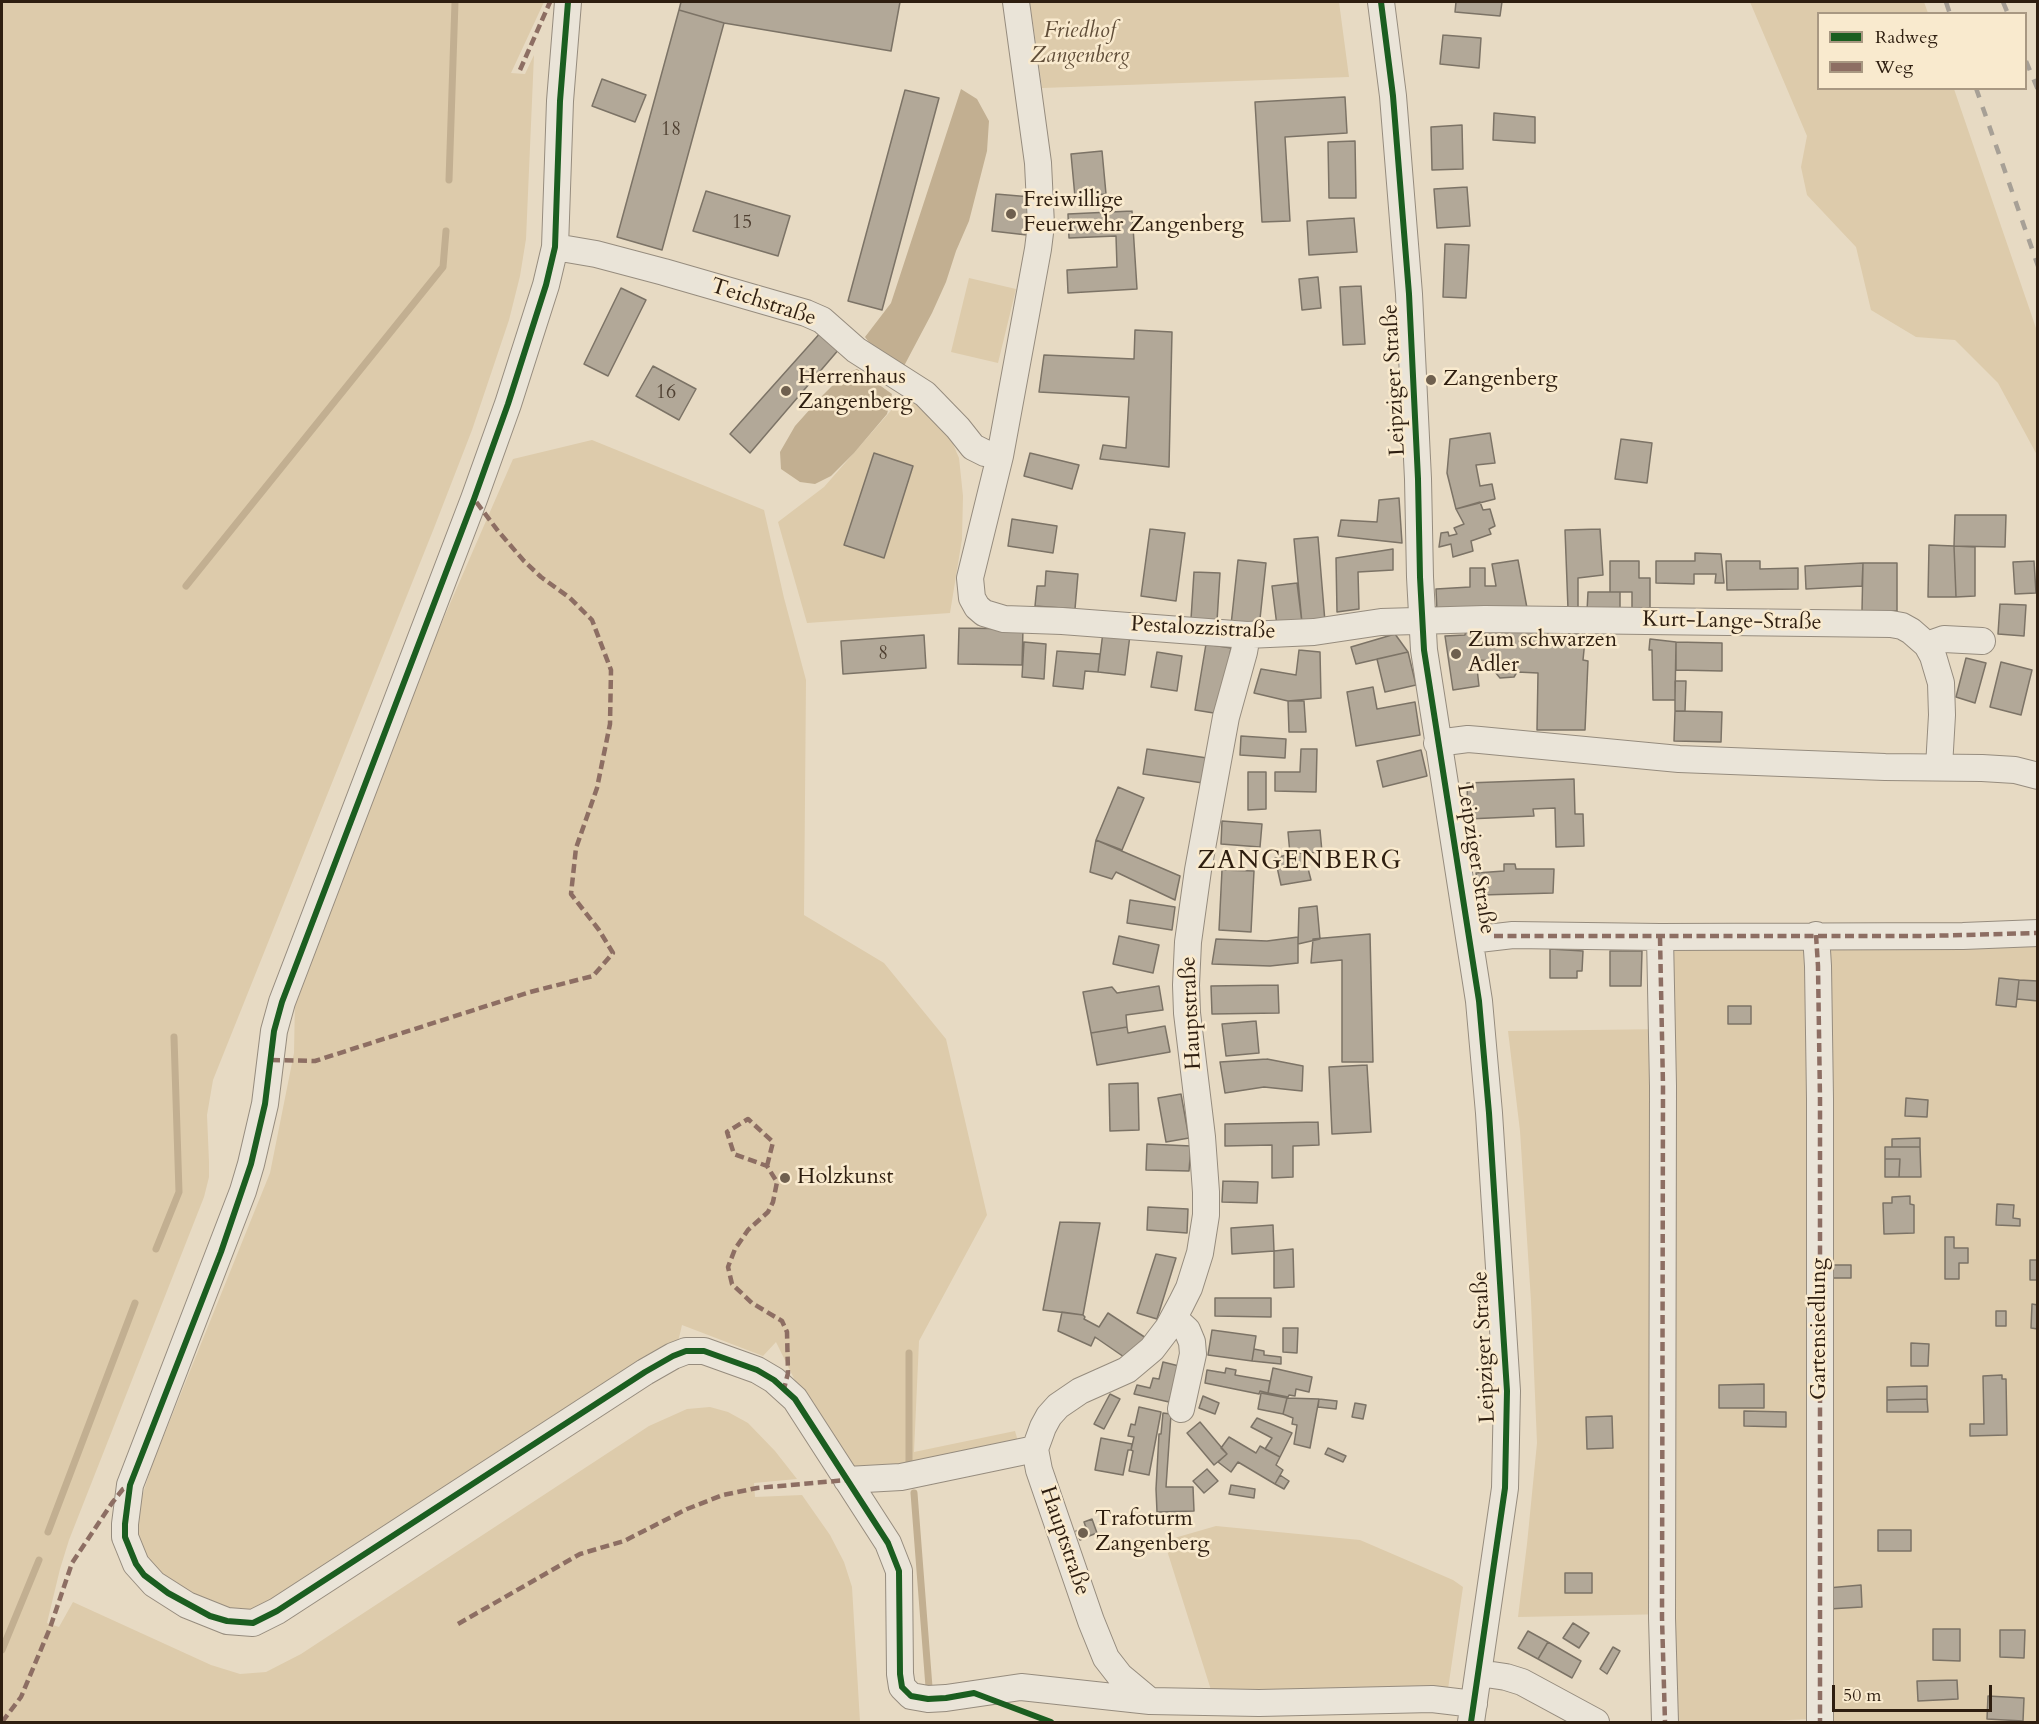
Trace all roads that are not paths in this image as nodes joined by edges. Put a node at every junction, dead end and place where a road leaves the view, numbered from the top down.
1 (568, 2) edge
2 (1016, 2) edge
3 (1381, 2) edge
4 (555, 247) junction
5 (1000, 456) junction
6 (1421, 620) junction
7 (1247, 635) junction
8 (1982, 641) dead end
9 (1927, 645) junction
10 (1437, 743) junction
11 (1939, 767) junction
12 (2026, 773) edge
13 (2037, 933) edge
14 (1816, 936) junction
15 (1660, 937) junction
16 (1470, 940) junction
17 (1174, 1318) junction
18 (1181, 1409) dead end
19 (1035, 1449) junction
20 (847, 1480) junction
21 (1479, 1673) junction
22 (1150, 1701) junction
23 (1473, 1713) edge
24 (1596, 1722) edge
25 (1665, 1722) edge
26 (1820, 1722) edge

1 - 4 street
2 - 5 street
3 - 6 street, Leipziger Straße
4 - 5 street, Teichstraße
4 - 20 street
5 - 7 street, Pestalozzistraße
6 - 7 street, Pestalozzistraße
6 - 9 street, Kurt-Lange-Straße
6 - 10 street, Leipziger Straße
7 - 17 street, Hauptstraße
8 - 9 street
9 - 11 street, Kurt-Lange-Straße
10 - 11 street
10 - 16 street, Leipziger Straße
11 - 12 street
13 - 14 street
14 - 15 street
14 - 26 street, Gartensiedlung
15 - 16 street
15 - 25 street
16 - 21 street, Leipziger Straße
17 - 18 street
17 - 19 street, Hauptstraße
19 - 20 street
19 - 22 street, Hauptstraße
20 - 22 street
21 - 23 street, Leipziger Straße
21 - 24 street
22 - 23 street

